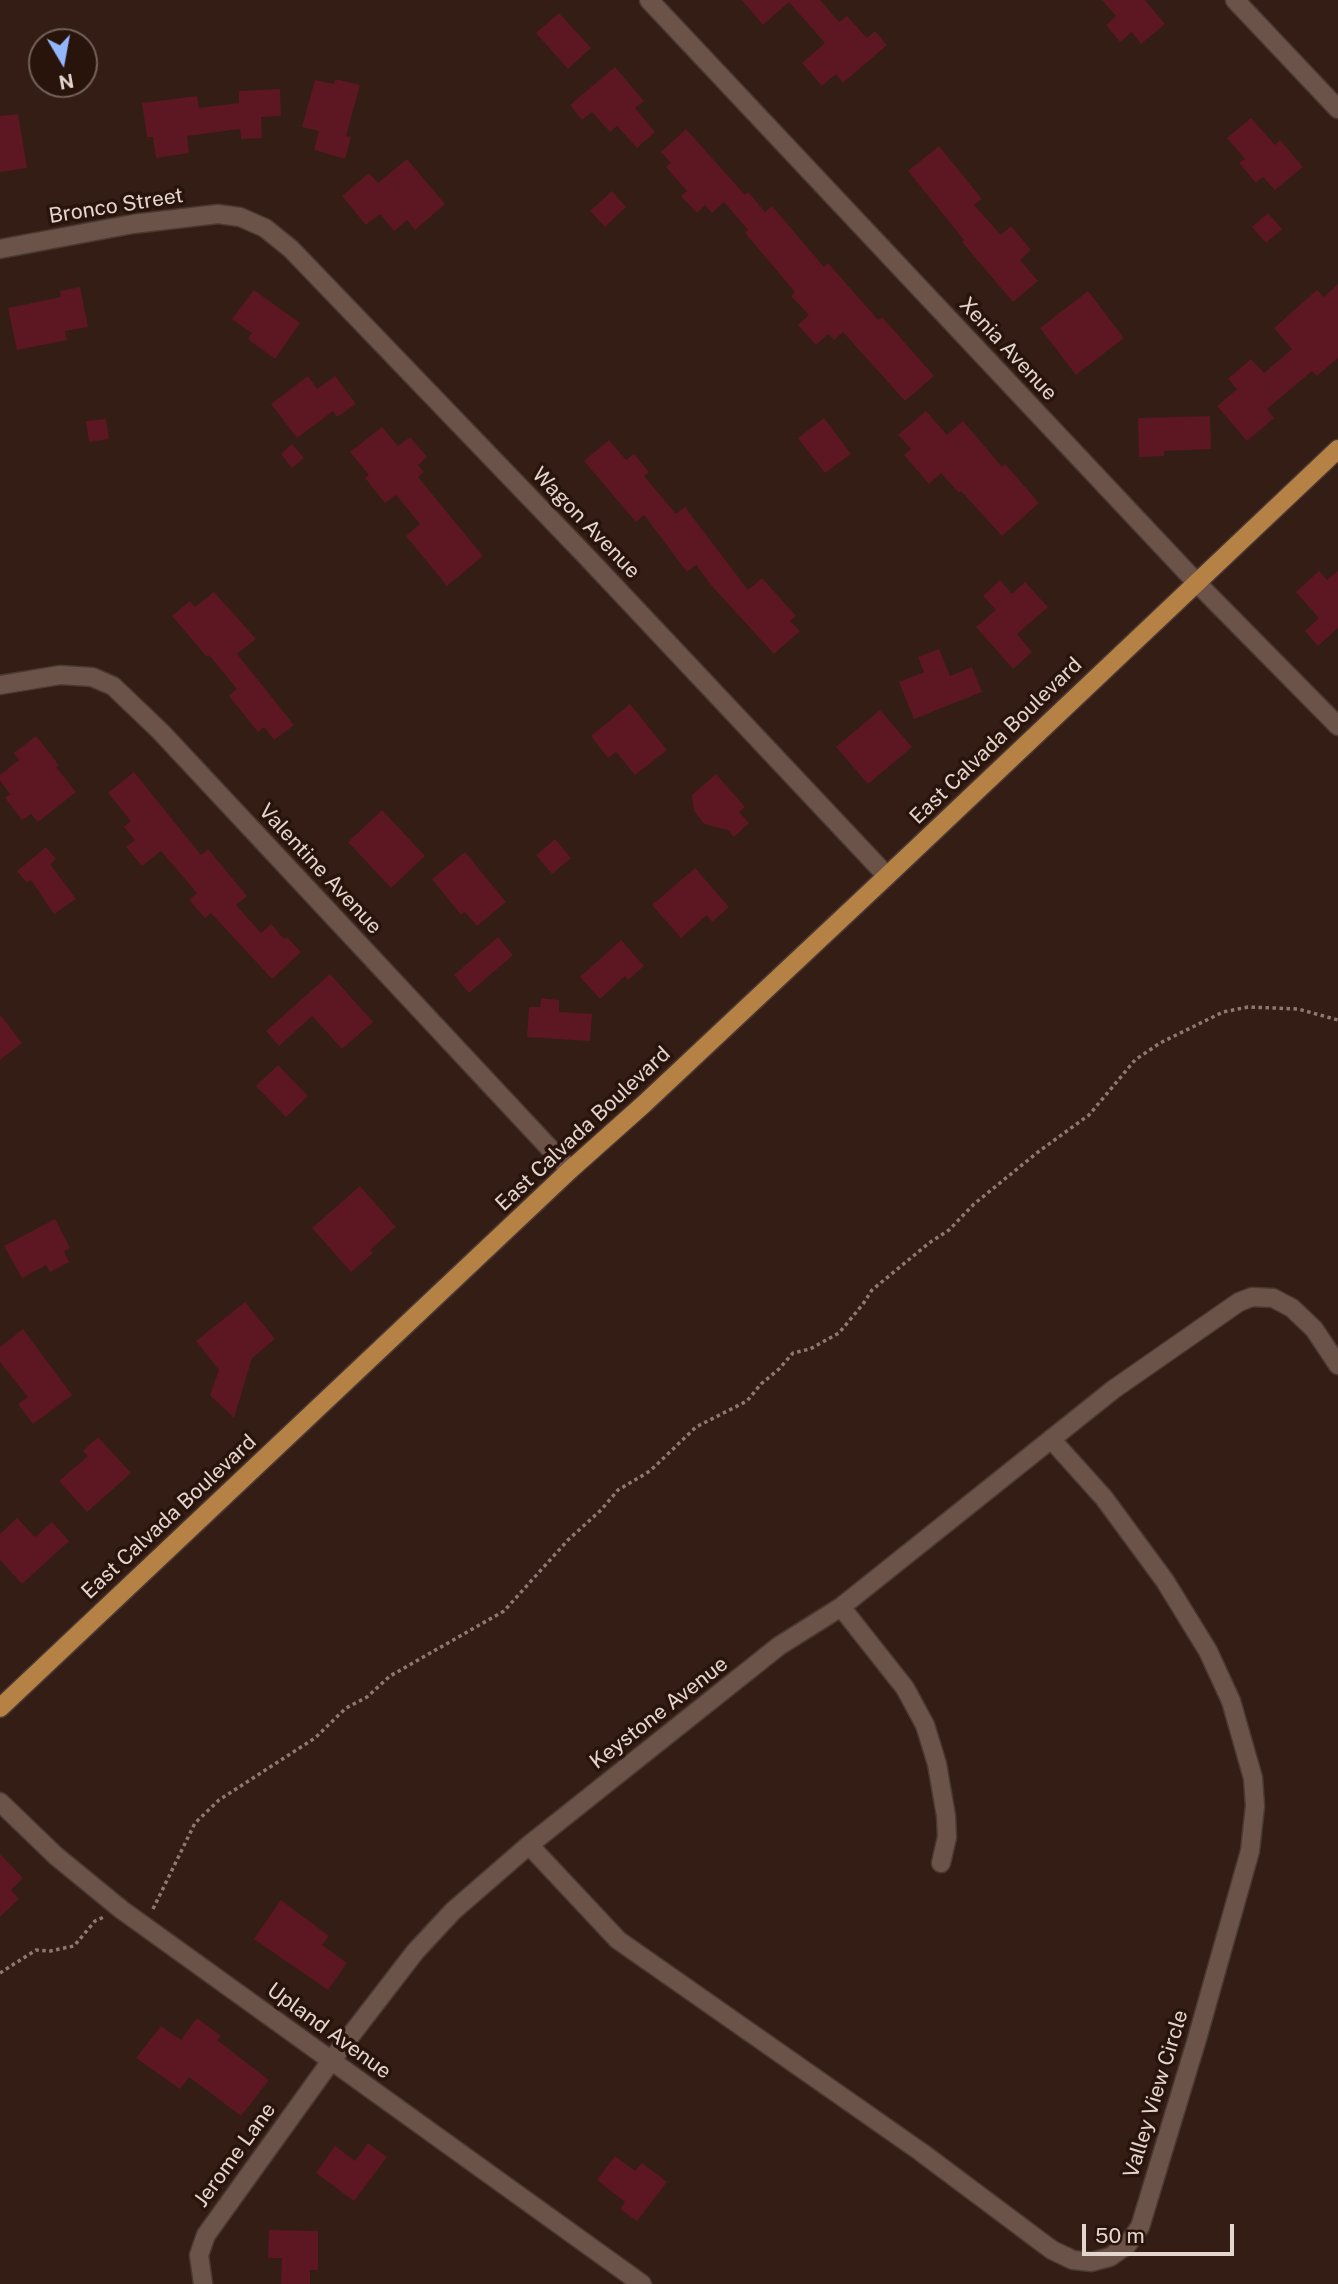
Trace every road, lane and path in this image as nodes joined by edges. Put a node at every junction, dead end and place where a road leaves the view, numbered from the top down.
1 (649, 0) edge
2 (1235, 0) edge
3 (1338, 109) edge
4 (240, 217) joint
5 (0, 248) edge
6 (1338, 449) edge
7 (1196, 582) junction
8 (0, 685) edge
9 (1338, 726) edge
10 (887, 876) junction
11 (1338, 1020) edge
12 (570, 1170) junction
13 (1338, 1365) edge
14 (1051, 1439) junction
15 (841, 1607) junction
16 (0, 1708) edge
17 (0, 1802) edge
18 (528, 1845) junction
19 (941, 1863) dead end
20 (122, 1910) junction
21 (145, 1927) junction
22 (0, 1973) edge
23 (331, 2061) junction
24 (203, 2284) edge
25 (642, 2284) edge

1 - 7 street, Xenia Avenue
2 - 3 street
4 - 5 street, Bronco Street
4 - 10 street, Wagon Avenue
6 - 7 main road, East Calvada Boulevard
7 - 9 street, Xenia Avenue
7 - 10 main road, East Calvada Boulevard
8 - 12 street, Valentine Avenue
10 - 12 main road, East Calvada Boulevard
11 - 21 path
12 - 16 main road, East Calvada Boulevard
13 - 14 street, Keystone Avenue
14 - 15 street, Keystone Avenue
14 - 18 street, Valley View Circle
15 - 18 street, Keystone Avenue
15 - 19 street
17 - 20 street, Upland Avenue
18 - 23 street, Keystone Avenue
20 - 21 street, Upland Avenue
20 - 22 path
21 - 23 street, Upland Avenue
23 - 24 street, Jerome Lane
23 - 25 street, Upland Avenue

